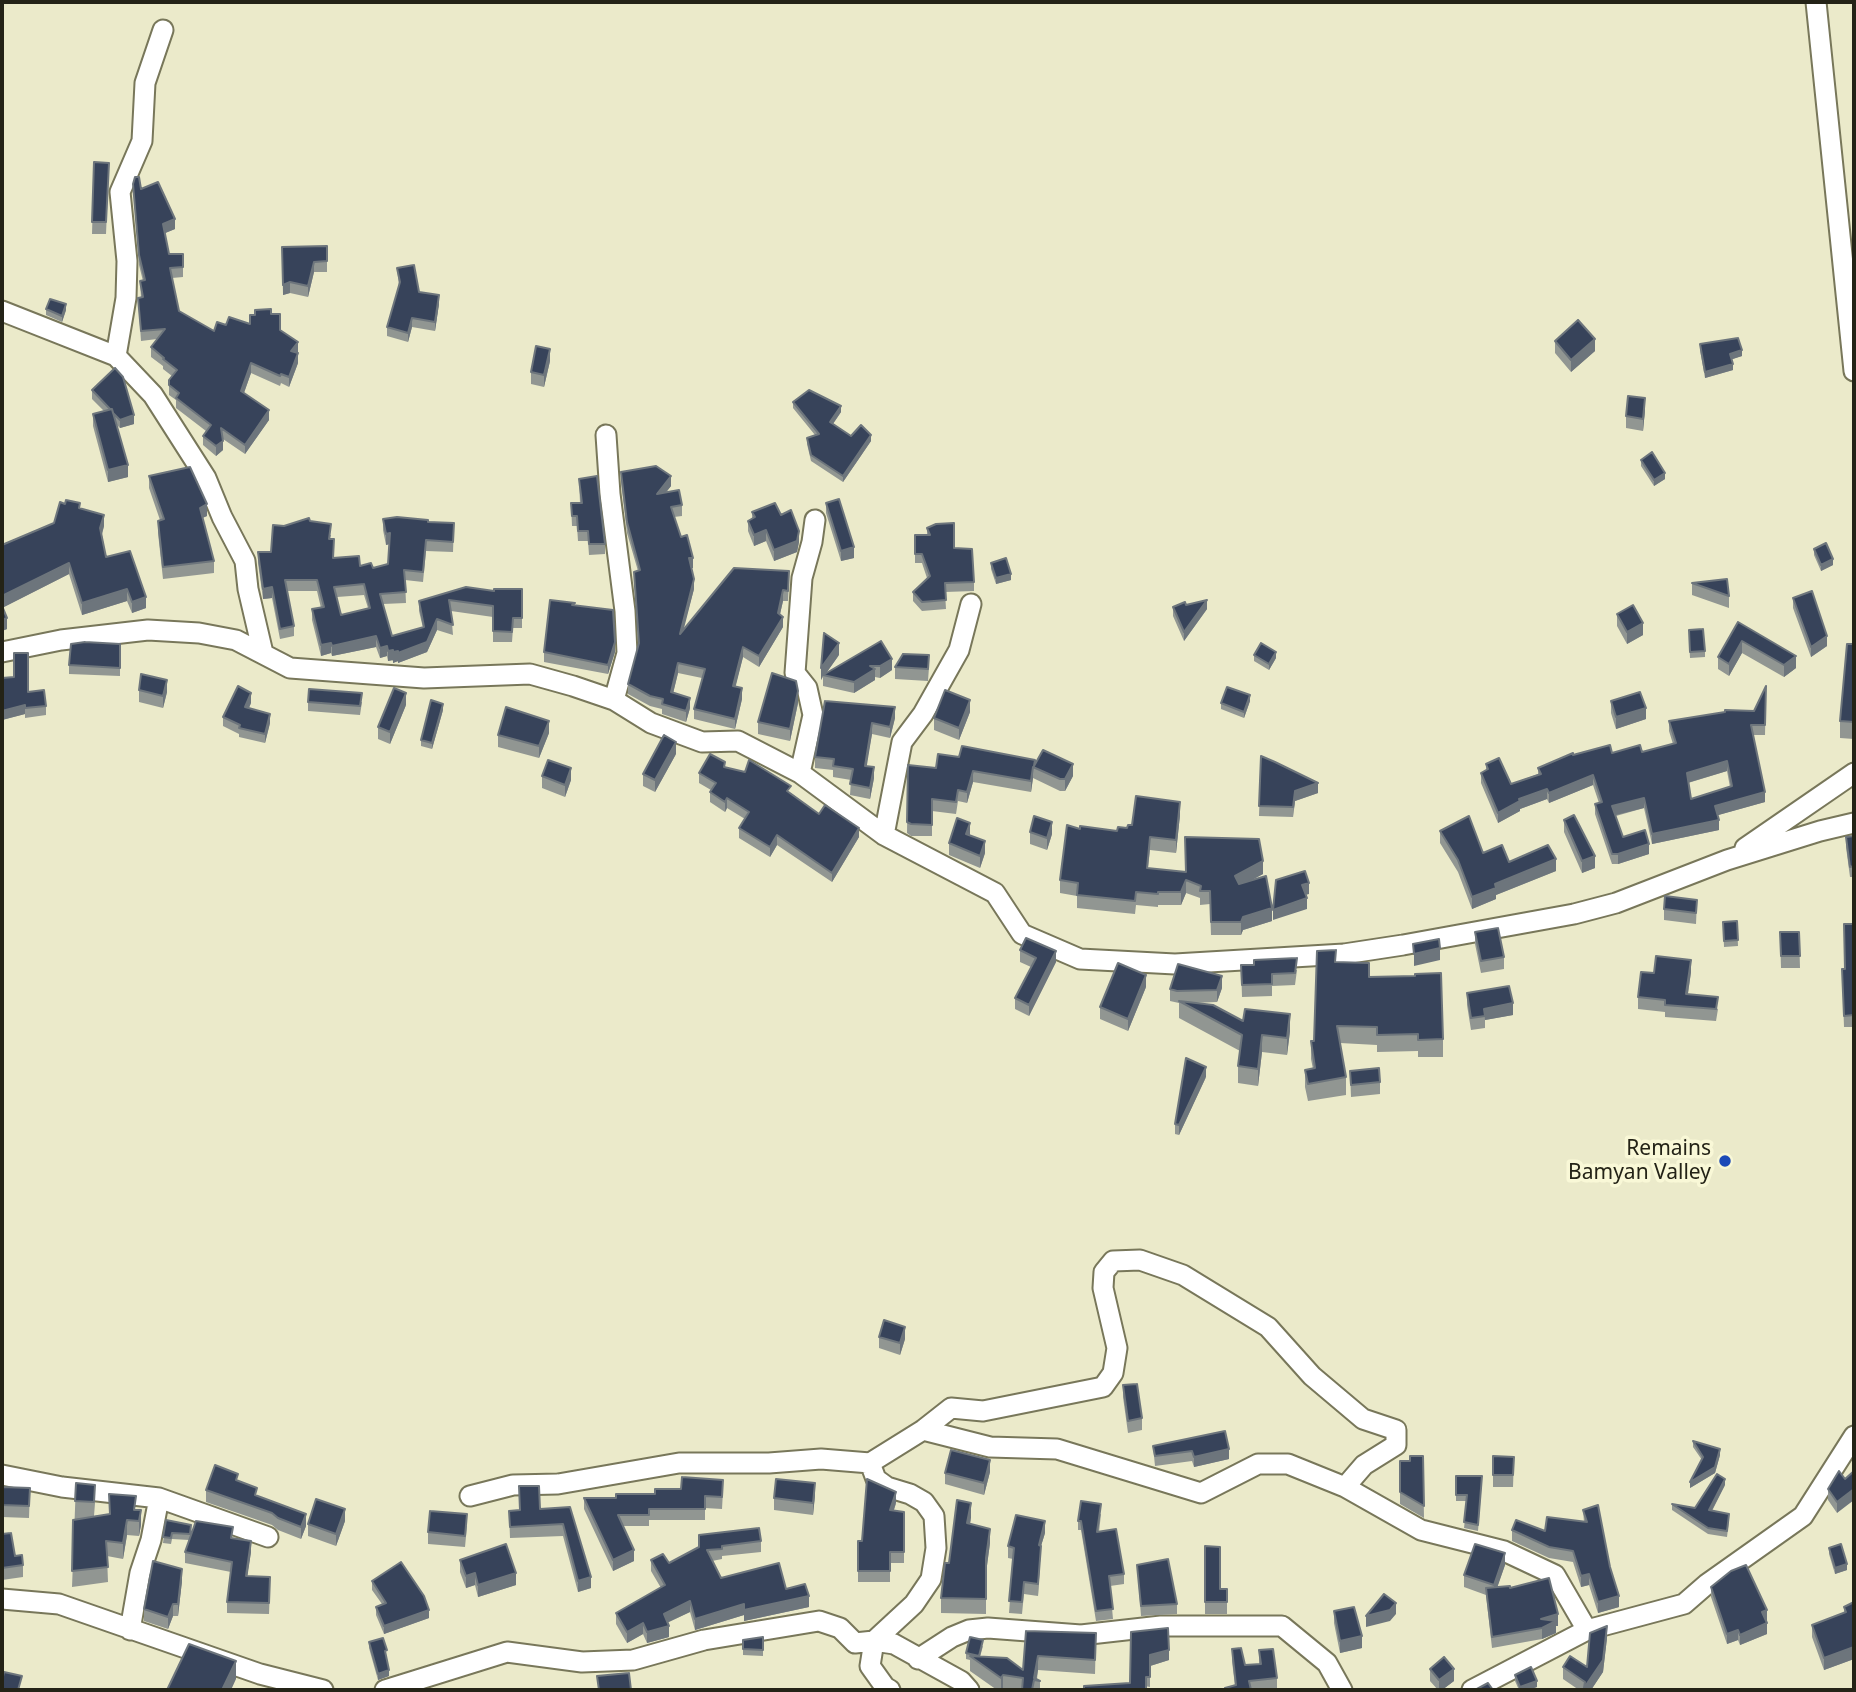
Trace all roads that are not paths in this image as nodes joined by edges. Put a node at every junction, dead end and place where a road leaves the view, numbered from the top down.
1 (1816, 2) edge
2 (163, 30) dead end
3 (2, 311) edge
4 (116, 356) junction
5 (1854, 371) edge
6 (606, 435) dead end
7 (815, 520) dead end
8 (971, 604) dead end
9 (2, 652) edge
10 (262, 653) junction
11 (614, 700) junction
12 (800, 773) junction
13 (1854, 773) edge
14 (1854, 823) edge
15 (884, 835) junction
16 (1727, 860) junction
17 (923, 1430) junction
18 (1854, 1436) edge
19 (870, 1463) junction
20 (2, 1475) edge
21 (1345, 1487) junction
22 (470, 1496) dead end
23 (159, 1498) junction
24 (268, 1537) dead end
25 (2, 1599) edge
26 (130, 1630) junction
27 (1587, 1630) junction
28 (874, 1641) junction
29 (918, 1659) junction
30 (323, 1690) edge
31 (385, 1690) edge
32 (891, 1690) edge
33 (969, 1690) edge
34 (1342, 1690) edge
35 (1472, 1690) edge

1 - 5 street
2 - 4 street
3 - 4 street
4 - 10 street
6 - 11 street
7 - 12 street
8 - 15 street
9 - 10 street
10 - 11 street
11 - 12 street
12 - 15 street
13 - 16 street
14 - 16 street
15 - 16 street
17 - 19 street
17 - 21 street
17 - 21 street
18 - 27 street
19 - 22 street
19 - 28 street
20 - 23 street
21 - 27 street
23 - 24 street
23 - 26 street
25 - 26 street
26 - 30 street
27 - 35 street
28 - 29 street
28 - 31 street
28 - 32 street
29 - 33 street
29 - 34 street

